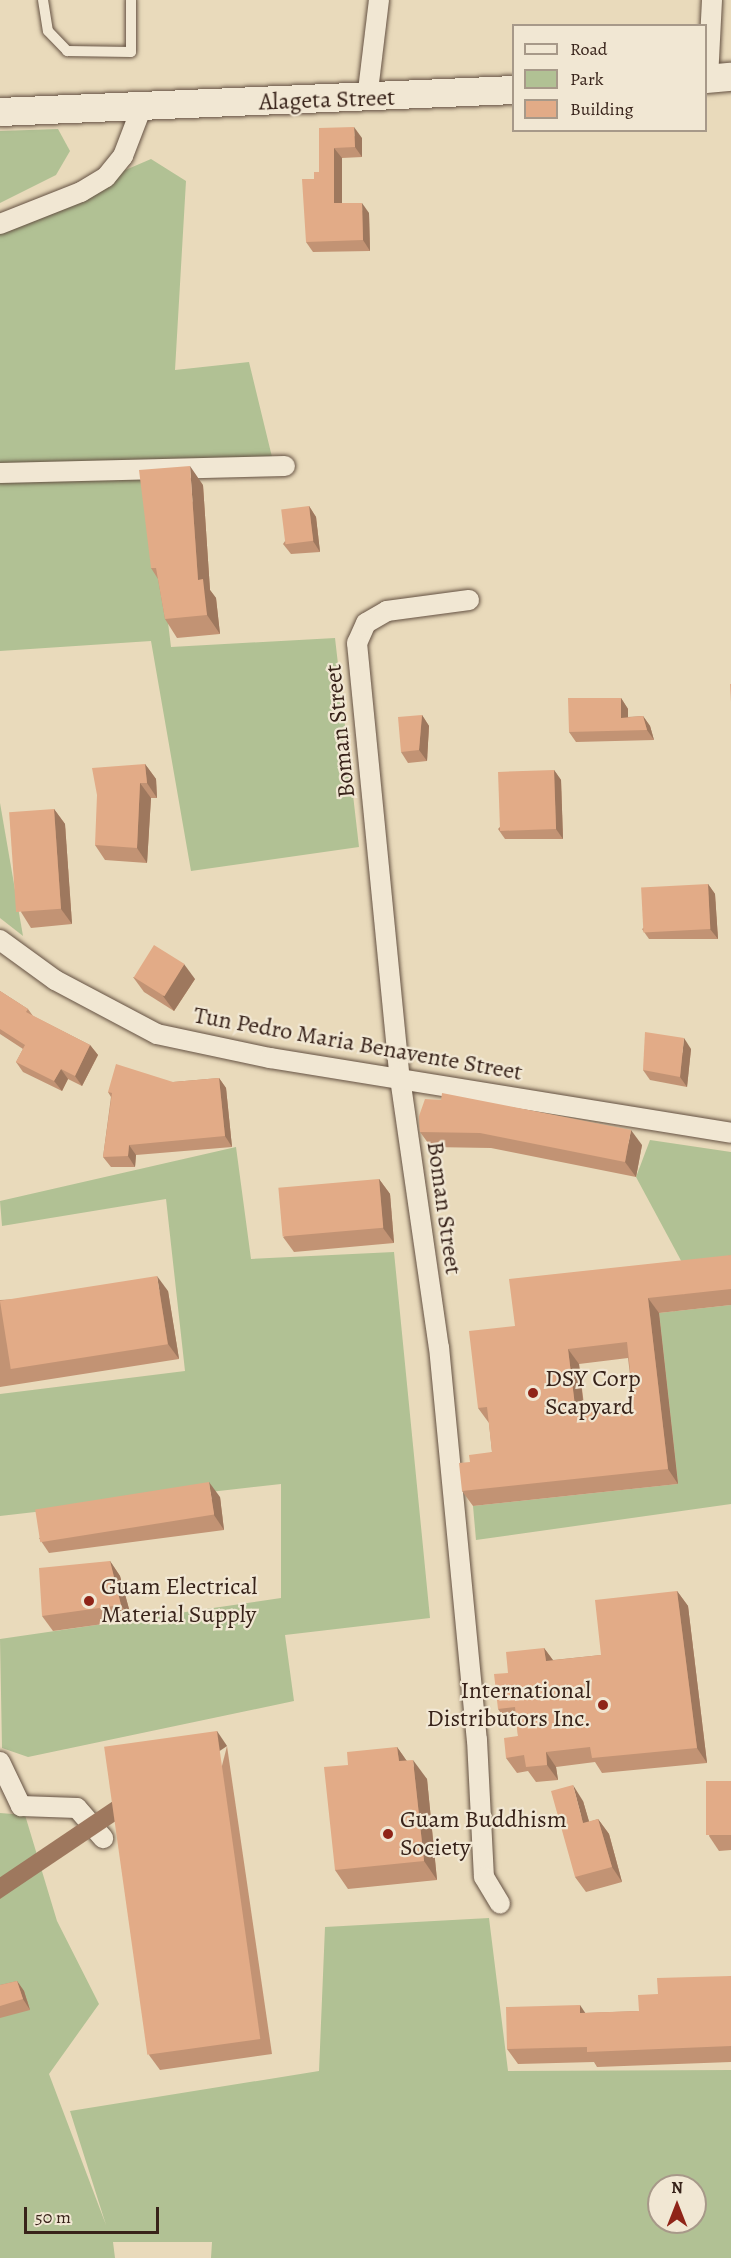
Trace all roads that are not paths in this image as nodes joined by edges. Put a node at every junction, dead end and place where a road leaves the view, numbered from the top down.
1 (43, 0) edge
2 (131, 0) edge
3 (379, 0) edge
4 (712, 0) edge
5 (715, 78) edge
6 (512, 90) edge
7 (367, 99) junction
8 (141, 109) junction
9 (0, 112) edge
10 (0, 224) edge
11 (285, 466) dead end
12 (0, 473) edge
13 (469, 600) dead end
14 (0, 940) edge
15 (400, 1078) junction
16 (731, 1132) edge
17 (0, 1762) edge
18 (103, 1838) dead end
19 (500, 1904) dead end

1 - 2 lane
3 - 7 street
4 - 5 street
6 - 7 main road, Alageta Street
7 - 8 main road, Alageta Street
8 - 9 main road, Alageta Street
8 - 10 street
11 - 12 street
13 - 15 street, Boman Street
14 - 15 street, Tun Pedro Maria Benavente Street
15 - 16 street, Tun Pedro Maria Benavente Street
15 - 19 street, Boman Street
17 - 18 street

